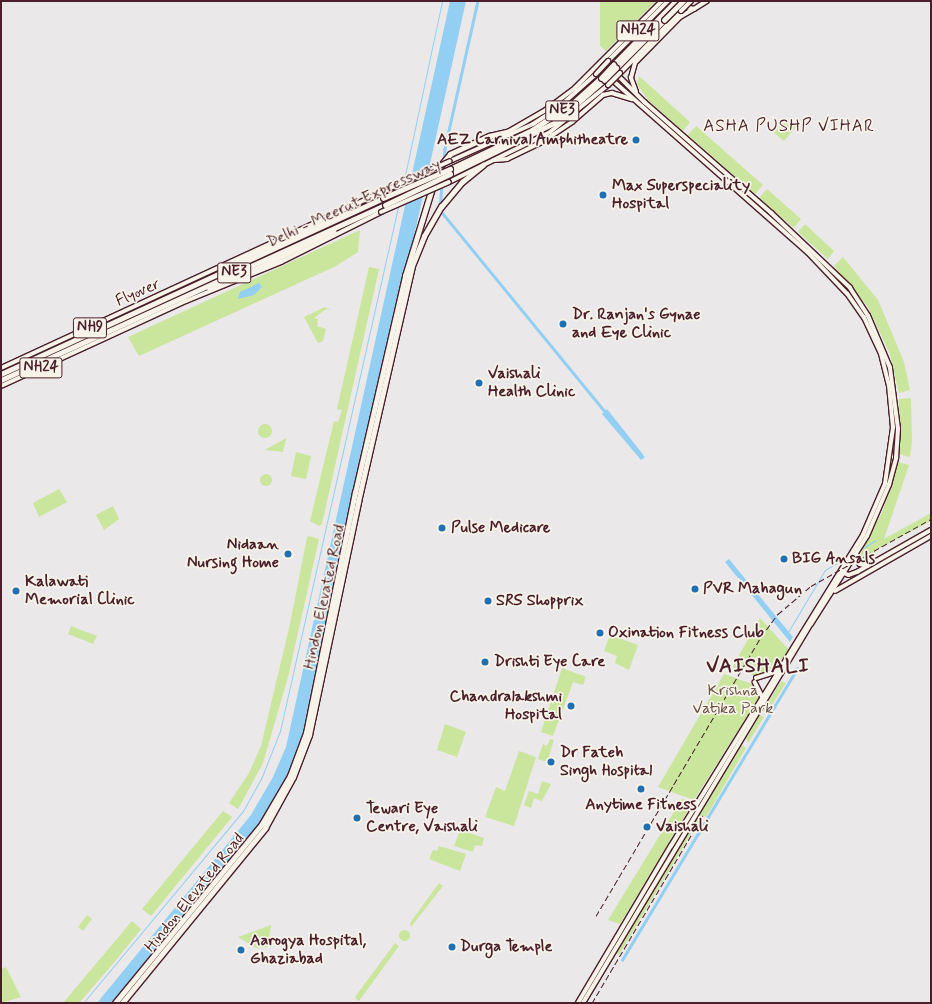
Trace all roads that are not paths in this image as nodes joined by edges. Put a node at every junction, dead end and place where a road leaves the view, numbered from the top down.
1 (662, 1) edge
2 (668, 1) edge
3 (676, 1) edge
4 (679, 1) edge
5 (683, 1) edge
6 (691, 1) edge
7 (707, 1) edge
8 (694, 9) junction
9 (663, 18) junction
10 (603, 61) junction
11 (597, 67) junction
12 (603, 79) junction
13 (639, 97) junction
14 (635, 100) junction
15 (528, 126) junction
16 (510, 131) junction
17 (479, 148) junction
18 (494, 160) junction
19 (483, 165) junction
20 (363, 208) junction
21 (353, 220) junction
22 (274, 242) junction
23 (283, 258) junction
24 (199, 283) junction
25 (184, 296) junction
26 (86, 344) junction
27 (1, 368) edge
28 (1, 374) edge
29 (1, 380) edge
30 (1, 386) edge
31 (892, 435) junction
32 (897, 435) junction
33 (931, 530) edge
34 (931, 536) edge
35 (857, 554) junction
36 (878, 565) junction
37 (869, 566) junction
38 (883, 569) dead end
39 (839, 573) junction
40 (844, 575) junction
41 (853, 579) junction
42 (834, 591) junction
43 (777, 672) junction
44 (756, 678) dead end
45 (755, 682) dead end
46 (762, 696) junction
47 (115, 1003) edge
48 (122, 1003) edge
49 (578, 1003) edge
50 (583, 1003) edge

1 - 10 main road
2 - 15 highway, NH24, bridge
3 - 9 highway, Delhi - Meerut Expressway / NE3
4 - 8 main road
5 - 9 highway, Delhi - Meerut Expressway / NE3, bridge
6 - 18 highway, bridge
7 - 8 main road
8 - 13 main road
9 - 12 highway, Delhi - Meerut Expressway / NE3, bridge
10 - 11 main road
10 - 13 main road
11 - 14 main road
11 - 16 main road
12 - 20 highway, Delhi - Meerut Expressway / NE3, bridge
12 - 21 highway, Delhi - Meerut Expressway / NE3, bridge
13 - 32 main road
14 - 18 main road
14 - 31 main road
15 - 16 highway
15 - 17 highway, Flyover
16 - 17 main road
16 - 47 highway, Hindon Elevated Road
17 - 22 highway, Flyover, bridge
18 - 19 highway
19 - 23 highway, bridge
19 - 48 highway, Hindon Elevated Road
20 - 22 highway
20 - 24 highway, Delhi - Meerut Expressway / NE3
21 - 23 highway
21 - 25 highway, Delhi - Meerut Expressway / NE3
22 - 24 highway
22 - 27 highway, Flyover / NH9
23 - 25 highway
23 - 26 highway
24 - 28 highway, Delhi - Meerut Expressway / NE3
25 - 26 highway, Delhi - Meerut Expressway / NE3
26 - 29 highway, Delhi - Meerut Expressway / NE3
26 - 30 highway, NH24
31 - 32 main road
31 - 39 main road
32 - 35 main road
33 - 37 main road
34 - 36 main road
35 - 37 main road
35 - 40 main road
36 - 38 main road
36 - 41 main road
37 - 40 main road
39 - 40 main road
39 - 43 main road
40 - 41 main road
40 - 42 main road
41 - 42 main road
42 - 50 main road
43 - 44 main road
43 - 46 main road
45 - 46 main road
46 - 49 main road

